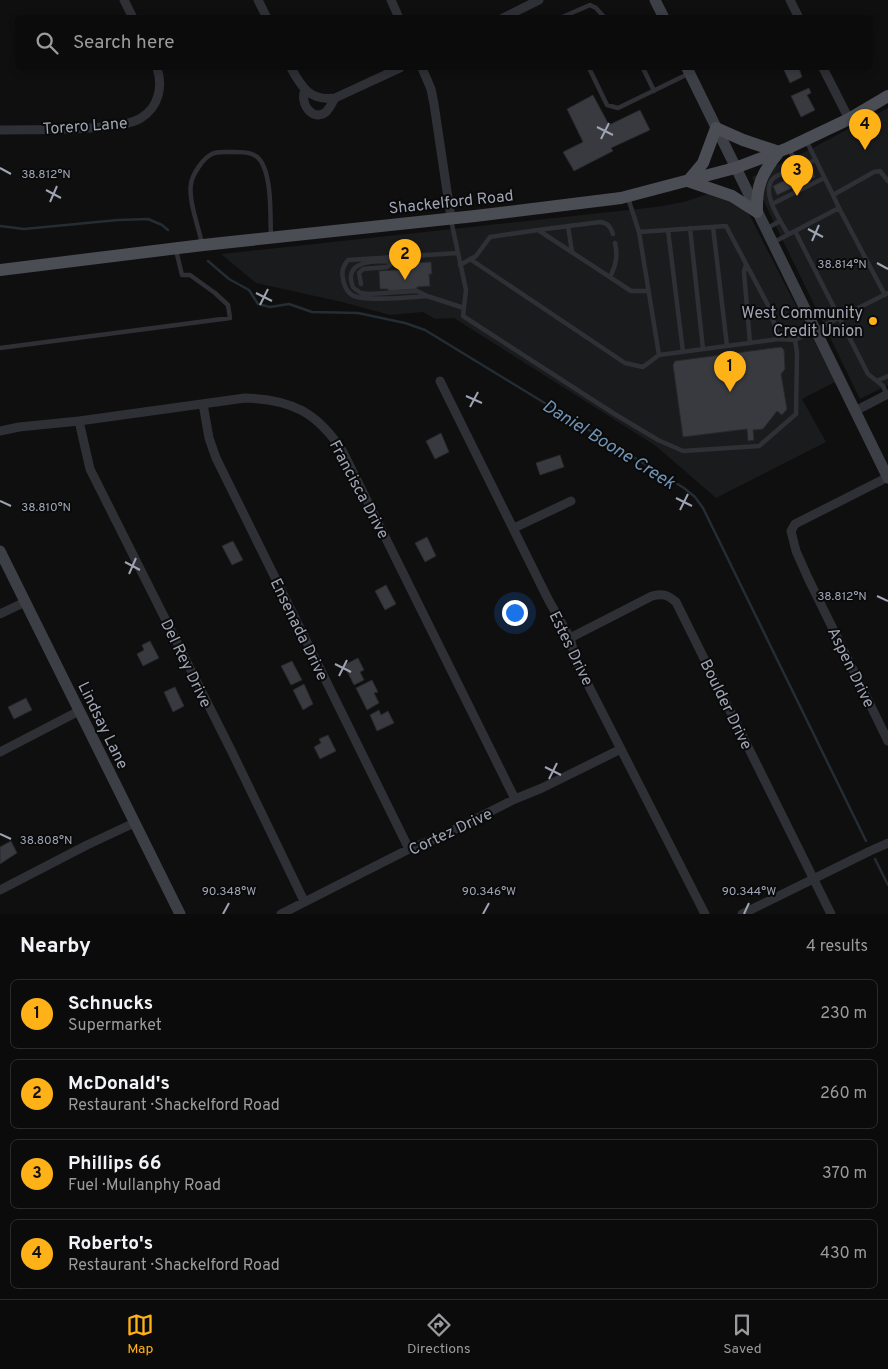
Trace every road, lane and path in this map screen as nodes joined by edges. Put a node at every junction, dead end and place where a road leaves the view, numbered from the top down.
1 (124, 0) edge
2 (258, 0) edge
3 (390, 0) edge
4 (539, 0) edge
5 (790, 0) edge
6 (659, 1) edge
7 (521, 4) edge
8 (131, 15) edge
9 (266, 15) edge
10 (398, 15) edge
11 (508, 15) edge
12 (567, 15) edge
13 (602, 15) edge
14 (660, 15) edge
15 (798, 15) edge
16 (158, 70) edge
17 (292, 70) edge
18 (396, 70) edge
19 (423, 70) edge
20 (589, 70) edge
21 (644, 70) edge
22 (688, 70) edge
23 (824, 70) edge
24 (305, 90) junction
25 (654, 91) junction
26 (888, 96) edge
27 (335, 98) junction
28 (849, 119) junction
29 (716, 128) junction
30 (0, 130) edge
31 (806, 140) junction
32 (783, 150) junction
33 (816, 160) junction
34 (798, 167) junction
35 (735, 168) junction
36 (790, 171) junction
37 (801, 172) dead end
38 (779, 176) junction
39 (793, 177) dead end
40 (824, 178) junction
41 (688, 181) junction
42 (888, 181) edge
43 (782, 182) dead end
44 (628, 196) junction
45 (833, 196) junction
46 (772, 204) junction
47 (839, 208) junction
48 (757, 212) junction
49 (451, 218) junction
50 (780, 221) junction
51 (568, 226) junction
52 (713, 226) junction
53 (690, 228) junction
54 (766, 229) junction
55 (538, 230) junction
56 (668, 230) junction
57 (795, 231) junction
58 (639, 232) junction
59 (613, 234) dead end
60 (788, 234) junction
61 (271, 238) junction
62 (615, 242) dead end
63 (772, 243) junction
64 (203, 246) junction
65 (176, 249) junction
66 (572, 252) junction
67 (458, 253) junction
68 (399, 256) junction
69 (470, 260) junction
70 (394, 262) junction
71 (746, 264) junction
72 (460, 265) junction
73 (0, 270) edge
74 (610, 277) junction
75 (649, 291) junction
76 (369, 294) junction
77 (886, 294) edge
78 (427, 296) junction
79 (464, 308) junction
80 (840, 317) junction
81 (815, 329) junction
82 (779, 340) junction
83 (795, 340) junction
84 (750, 343) junction
85 (727, 346) junction
86 (0, 348) edge
87 (703, 350) junction
88 (683, 352) junction
89 (659, 356) junction
90 (888, 376) edge
91 (440, 381) dead end
92 (877, 381) junction
93 (887, 394) edge
94 (203, 404) junction
95 (855, 411) junction
96 (79, 421) junction
97 (0, 430) edge
98 (888, 477) edge
99 (572, 501) dead end
100 (514, 528) junction
101 (0, 551) edge
102 (25, 602) junction
103 (0, 614) edge
104 (570, 638) junction
105 (79, 711) junction
106 (888, 741) edge
107 (621, 749) junction
108 (0, 752) edge
109 (515, 799) junction
110 (134, 822) junction
111 (888, 843) edge
112 (409, 849) junction
113 (814, 879) junction
114 (0, 890) edge
115 (304, 901) junction
116 (180, 914) edge
117 (281, 914) edge
118 (705, 914) edge
119 (742, 914) edge
120 (831, 914) edge

1 - 8 street
2 - 9 street
3 - 10 street
4 - 7 street
5 - 15 street
6 - 14 street
7 - 11 street
12 - 13 lane
16 - 30 street, Torero Lane
17 - 24 street
18 - 27 street
19 - 49 street
20 - 25 lane
21 - 25 lane
22 - 25 lane
22 - 29 street
23 - 28 street
24 - 27 street
24 - 27 street
26 - 28 main road, Shackelford Road
28 - 31 main road, Shackelford Road
29 - 32 main road
29 - 35 street
29 - 41 main road
31 - 32 main road, Shackelford Road
31 - 33 lane
32 - 34 lane
32 - 35 main road, Shackelford Road
32 - 48 main road
33 - 34 lane
33 - 40 lane
34 - 36 lane
34 - 37 lane
35 - 41 main road, Shackelford Road
35 - 48 street
36 - 38 lane
36 - 39 lane
38 - 43 lane
38 - 46 lane
40 - 45 lane
40 - 46 lane
41 - 44 main road, Shackelford Road
41 - 48 main road
42 - 45 lane
44 - 49 main road, Shackelford Road
44 - 58 lane
45 - 47 lane
46 - 50 lane
47 - 57 lane
47 - 77 lane
48 - 54 street
49 - 61 main road, Shackelford Road
49 - 67 lane
50 - 54 lane
50 - 60 lane
51 - 55 lane
51 - 59 lane
51 - 66 lane
52 - 53 lane
52 - 71 lane
52 - 85 lane
53 - 56 lane
53 - 87 lane
54 - 63 street
55 - 66 lane
55 - 69 lane
56 - 58 lane
56 - 88 lane
57 - 60 lane
57 - 80 lane
58 - 75 lane
60 - 63 lane
61 - 64 main road, Shackelford Road
61 - 64 lane
62 - 74 lane
63 - 81 street
64 - 65 main road, Shackelford Road
65 - 73 main road, Shackelford Road
65 - 86 lane
66 - 74 lane
67 - 68 lane
67 - 72 lane
68 - 70 lane
68 - 78 lane
69 - 72 lane
69 - 89 lane
70 - 76 lane
70 - 76 lane
71 - 82 lane
71 - 84 lane
72 - 79 lane
74 - 75 lane
75 - 89 lane
76 - 78 lane
77 - 80 lane
78 - 79 lane
79 - 83 lane
80 - 81 lane
80 - 92 lane
81 - 83 lane
81 - 95 street
82 - 83 lane
82 - 84 lane
84 - 85 lane
85 - 87 lane
87 - 88 lane
88 - 89 lane
90 - 92 lane
91 - 100 street, Estes Drive
92 - 93 lane
93 - 95 street
94 - 96 street, Francisca Drive
94 - 109 street, Francisca Drive
94 - 112 street, Ensenada Drive
95 - 98 street
96 - 97 street, Francisca Drive
96 - 115 street, Del Rey Drive
98 - 106 street, Aspen Drive
99 - 100 street
100 - 104 street, Estes Drive
101 - 102 street, Lindsay Lane
102 - 103 street
102 - 105 street, Lindsay Lane
104 - 107 street, Estes Drive
104 - 113 street, Boulder Drive
105 - 108 street
105 - 110 street, Lindsay Lane
107 - 109 street, Cortez Drive
107 - 118 street, Estes Drive
109 - 112 street, Cortez Drive
110 - 114 street
110 - 116 street, Lindsay Lane
111 - 113 street
112 - 115 street, Cortez Drive
113 - 119 street
113 - 120 street, Boulder Drive
115 - 117 street, Cortez Drive

